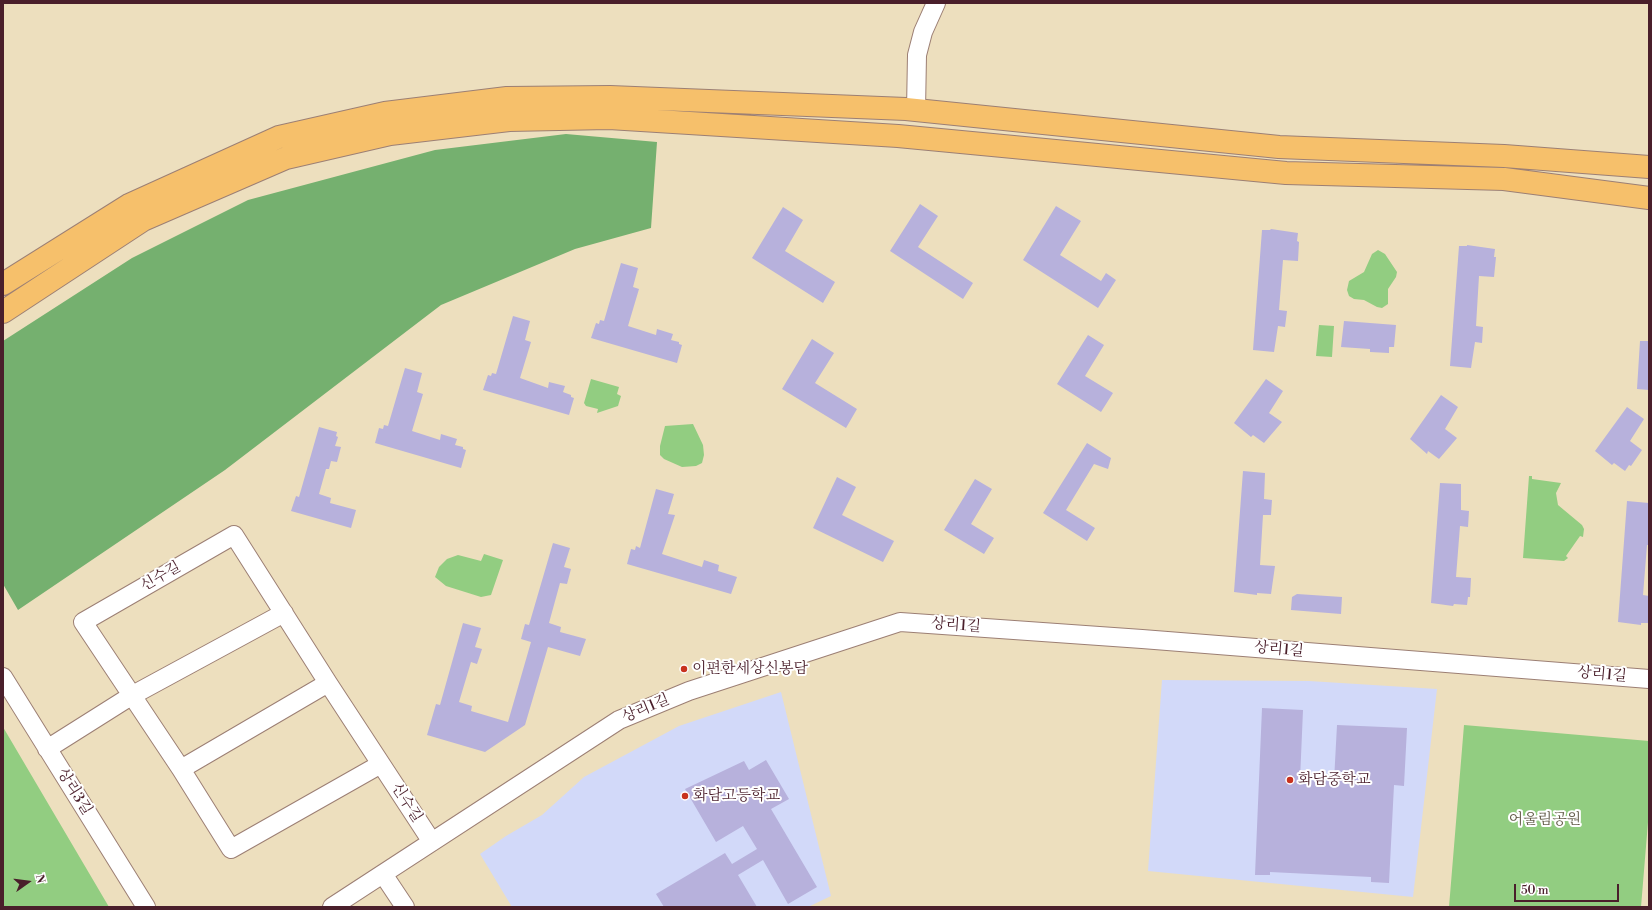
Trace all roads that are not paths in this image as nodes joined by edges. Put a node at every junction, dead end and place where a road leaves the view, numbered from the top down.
1 (936, 3) edge
2 (916, 110) junction
3 (1649, 167) edge
4 (1649, 198) edge
5 (3, 284) edge
6 (3, 312) edge
7 (284, 613) junction
8 (3, 677) edge
9 (1649, 679) edge
10 (328, 683) junction
11 (131, 696) junction
12 (47, 749) junction
13 (380, 764) junction
14 (181, 768) junction
15 (432, 842) junction
16 (383, 874) junction
17 (146, 907) edge
18 (332, 907) edge
19 (405, 907) edge

1 - 2 street
2 - 3 main road
2 - 5 main road
4 - 6 main road
7 - 10 street, 신수길
7 - 11 street
7 - 11 street, 신수길
8 - 12 street, 상리3길
9 - 15 street, 상리1길
10 - 13 street, 신수길
10 - 14 street
11 - 12 street
11 - 14 street, 신수길
12 - 17 street, 상리3길
13 - 14 street, 신수길
13 - 15 street, 신수길
15 - 16 street, 상리1길
16 - 18 street, 상리1길
16 - 19 street

